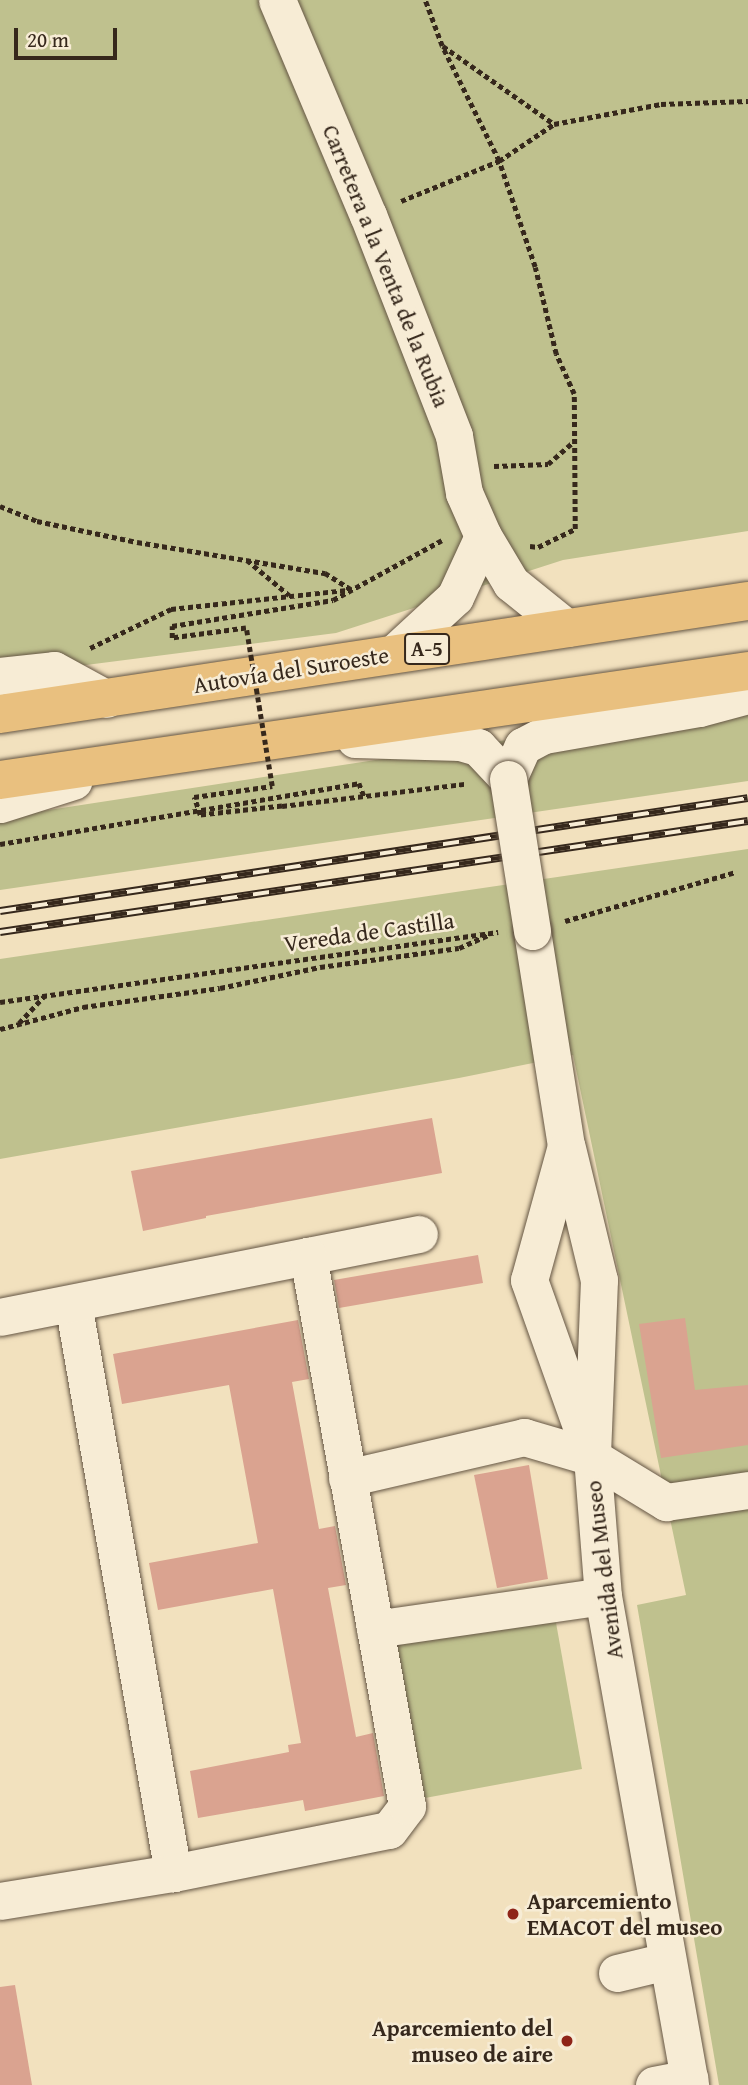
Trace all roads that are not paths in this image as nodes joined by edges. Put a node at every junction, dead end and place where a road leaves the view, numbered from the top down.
1 (277, 0) edge
2 (482, 536) junction
3 (748, 576) edge
4 (748, 601) edge
5 (690, 608) junction
6 (567, 628) junction
7 (393, 654) junction
8 (748, 671) edge
9 (0, 676) edge
10 (748, 695) edge
11 (107, 699) junction
12 (0, 714) edge
13 (291, 737) junction
14 (155, 756) junction
15 (509, 779) junction
16 (0, 780) edge
17 (0, 804) edge
18 (565, 1140) junction
19 (419, 1234) dead end
20 (307, 1256) junction
21 (73, 1303) junction
22 (0, 1317) edge
23 (592, 1457) junction
24 (348, 1478) junction
25 (748, 1490) edge
26 (603, 1596) junction
27 (375, 1629) junction
28 (173, 1873) junction
29 (0, 1901) edge
30 (667, 1961) junction
31 (617, 1973) dead end
32 (690, 2082) edge
33 (654, 2085) edge

1 - 2 street, Carretera a la Venta de la Rubia
2 - 6 street, Carretera a la Venta de la Rubia
2 - 7 street
3 - 5 highway
4 - 5 highway, Autovía del Suroeste / A-5
5 - 6 highway, Autovía del Suroeste / A-5
6 - 7 highway, Autovía del Suroeste / A-5
7 - 11 highway, Autovía del Suroeste / A-5
8 - 13 highway
9 - 11 street
10 - 15 street
11 - 12 highway, Autovía del Suroeste / A-5
13 - 14 highway
13 - 15 street
14 - 16 highway
14 - 17 street
15 - 18 street, Avenida del Museo, bridge
18 - 23 street
18 - 23 street, Avenida del Museo
19 - 20 street
20 - 21 street
20 - 24 street
21 - 22 street
21 - 28 street
23 - 24 street
23 - 25 street
23 - 26 street, Avenida del Museo
24 - 27 street
26 - 27 street
26 - 30 street, Avenida del Museo
27 - 28 street
28 - 29 street
30 - 31 street
30 - 32 street, Avenida del Museo
32 - 33 street

